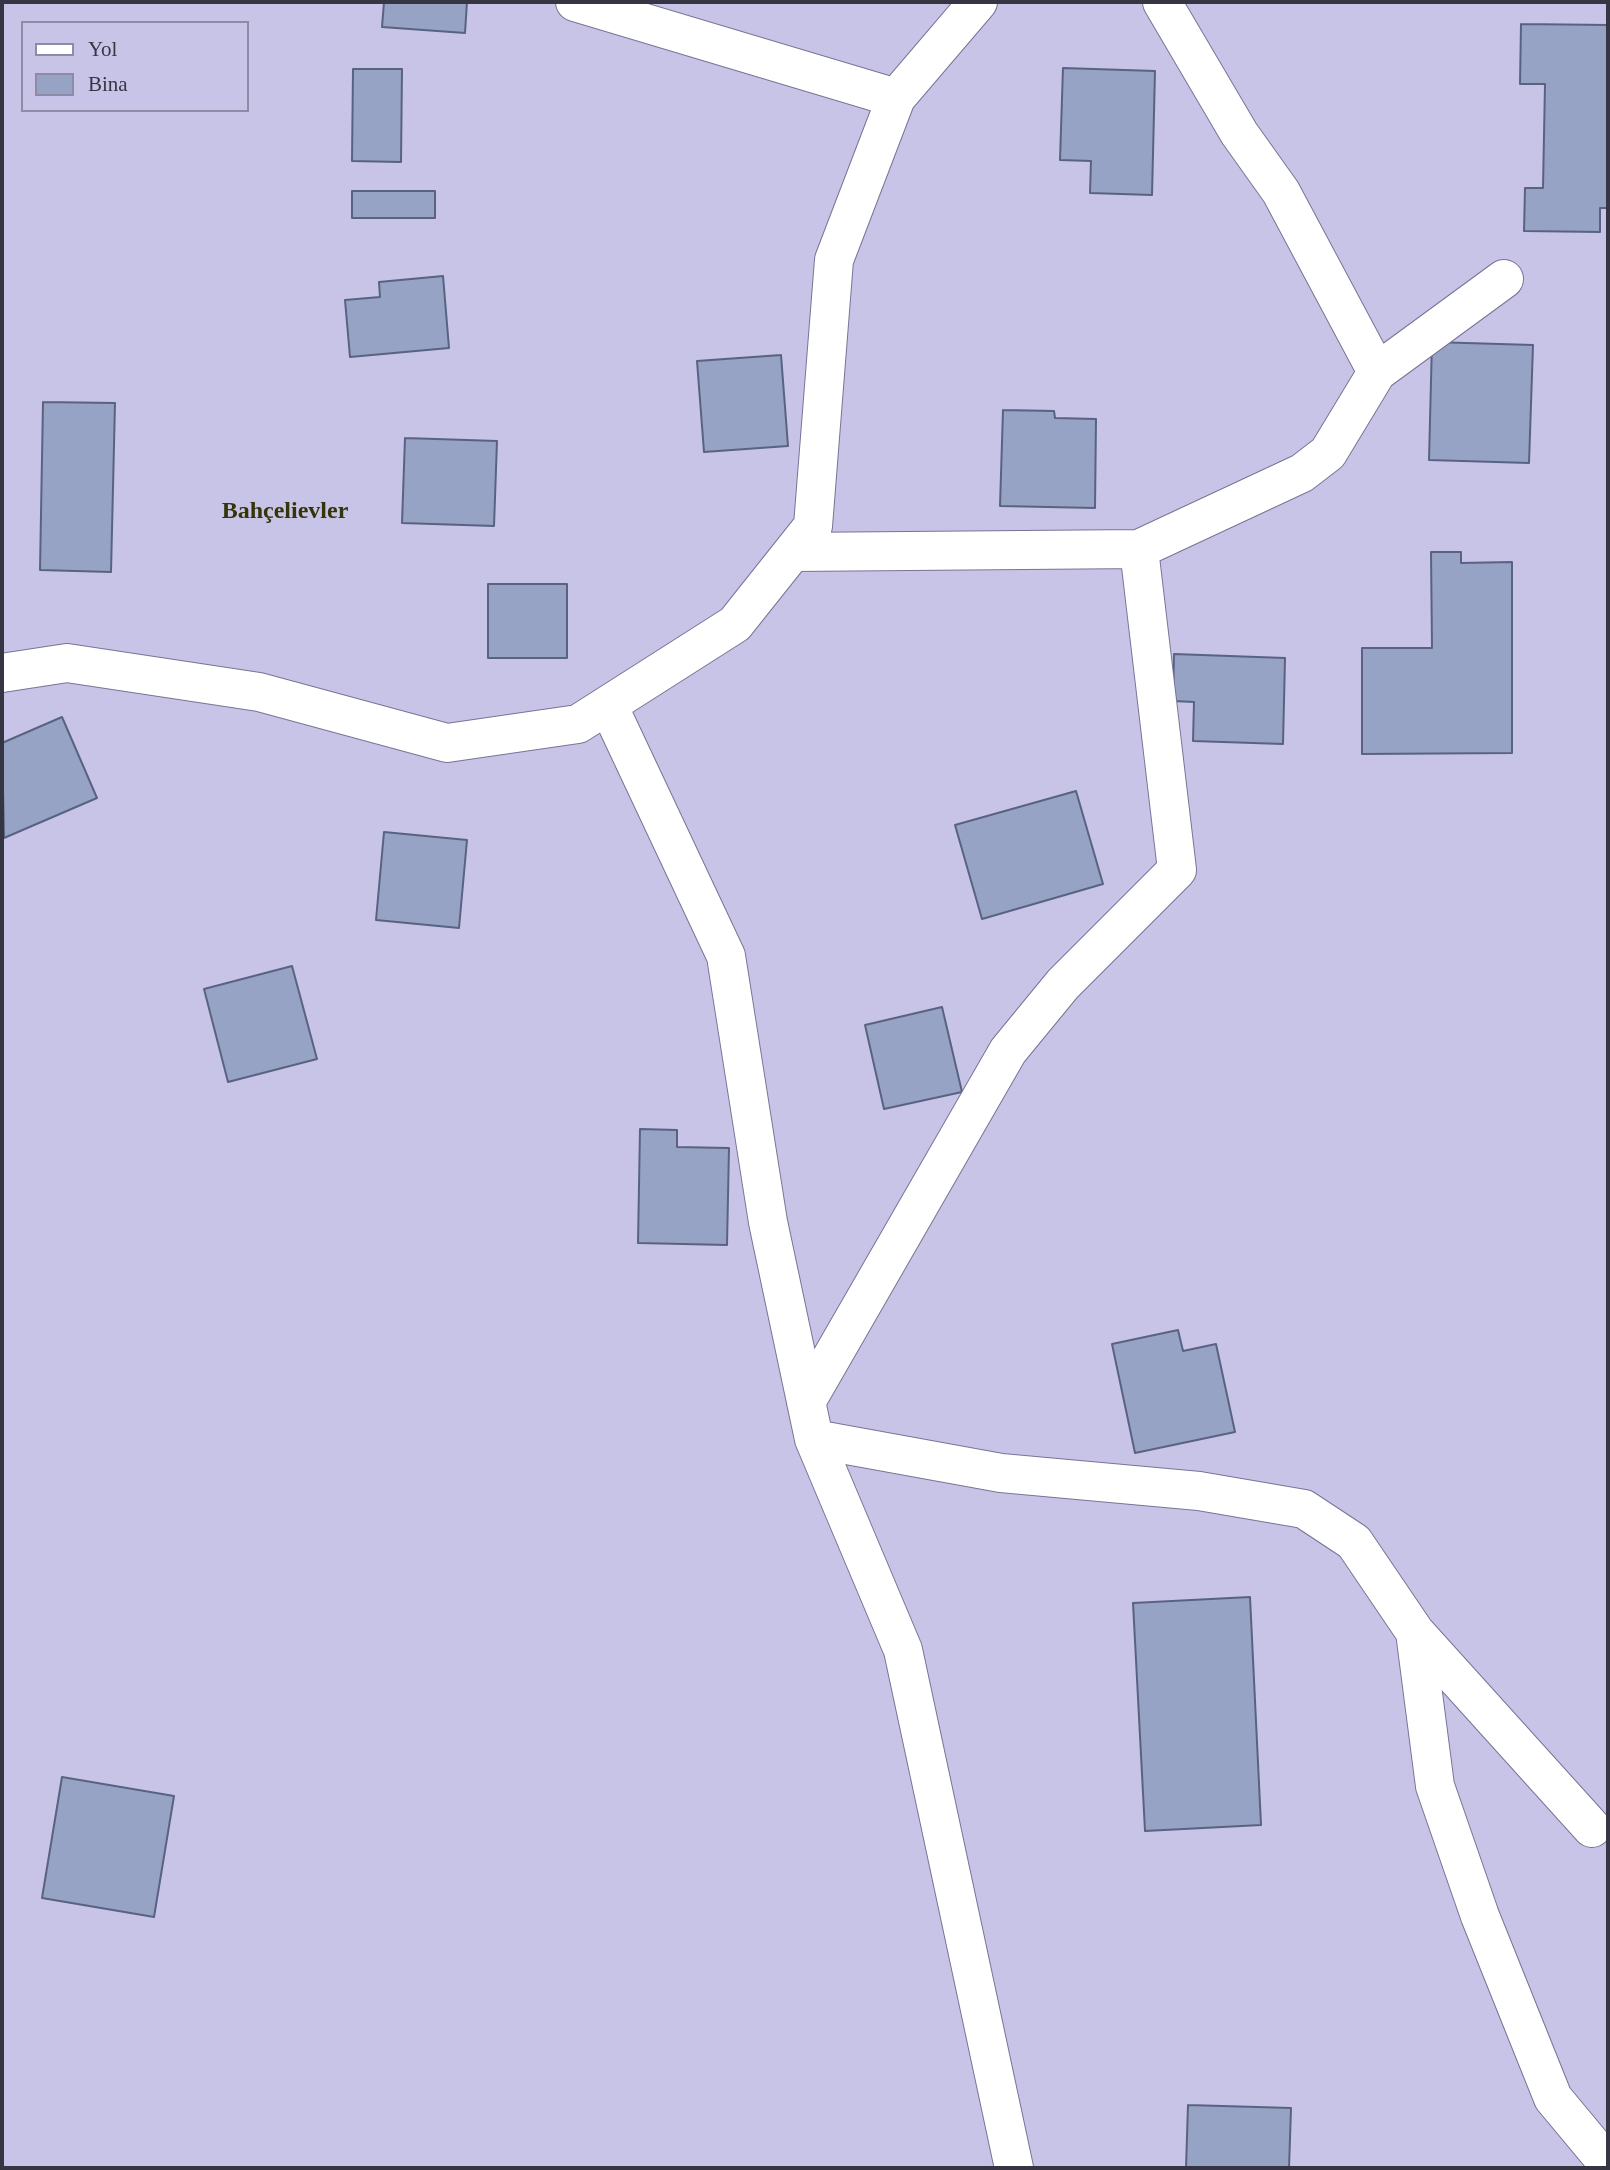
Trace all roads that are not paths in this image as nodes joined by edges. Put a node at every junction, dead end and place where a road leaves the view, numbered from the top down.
1 (575, 2) edge
2 (978, 2) edge
3 (1162, 2) edge
4 (896, 98) junction
5 (1504, 279) dead end
6 (1377, 372) junction
7 (1139, 549) junction
8 (793, 552) junction
9 (2, 673) edge
10 (608, 705) junction
11 (806, 1402) junction
12 (814, 1439) junction
13 (1415, 1632) junction
14 (1592, 1828) dead end
15 (1608, 2164) edge
16 (1014, 2168) edge

1 - 4 street
2 - 4 street
3 - 6 street
4 - 8 street
5 - 6 street
6 - 7 street
7 - 8 street
7 - 11 street
8 - 10 street
9 - 10 street
10 - 11 street
11 - 12 street
12 - 13 street
12 - 16 street
13 - 14 street
13 - 15 street

